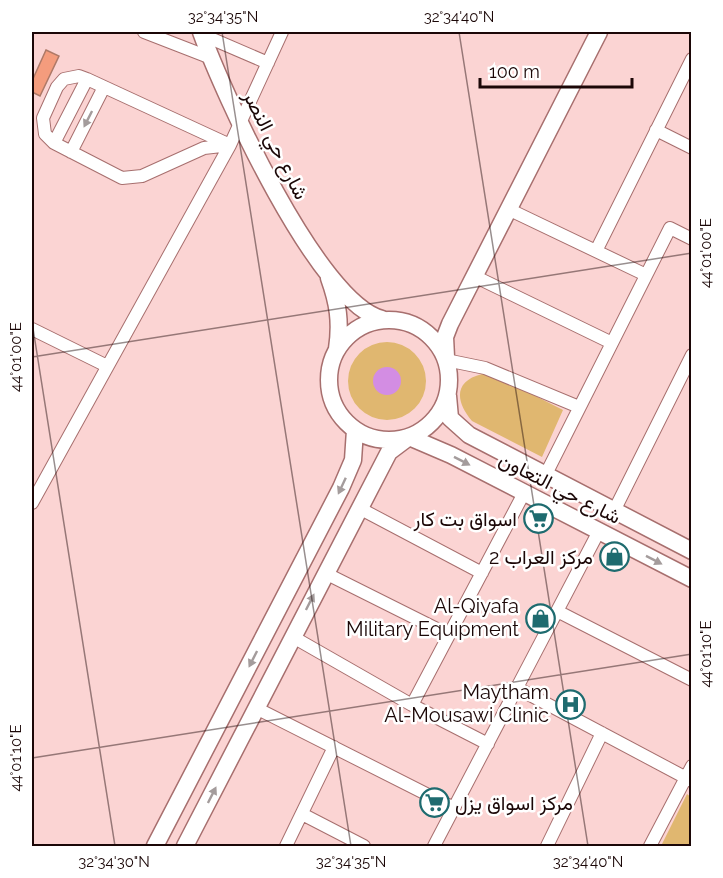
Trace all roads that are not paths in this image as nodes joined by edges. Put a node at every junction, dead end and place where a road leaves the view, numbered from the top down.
1 (144, 32) edge
2 (282, 32) edge
3 (599, 32) edge
4 (208, 34) edge
5 (211, 58) junction
6 (692, 59) edge
7 (268, 63) junction
8 (87, 79) junction
9 (104, 87) junction
10 (240, 125) junction
11 (656, 130) junction
12 (54, 143) junction
13 (230, 145) junction
14 (692, 147) edge
15 (71, 152) junction
16 (508, 209) junction
17 (692, 239) edge
18 (596, 251) junction
19 (326, 271) junction
20 (646, 275) junction
21 (474, 276) junction
22 (382, 320) junction
23 (450, 324) junction
24 (32, 329) edge
25 (427, 333) junction
26 (612, 343) junction
27 (336, 351) junction
28 (692, 356) edge
29 (446, 360) junction
30 (107, 366) junction
31 (686, 381) edge
32 (449, 389) junction
33 (579, 407) junction
34 (355, 430) junction
35 (409, 437) junction
36 (544, 476) junction
37 (524, 492) junction
38 (32, 503) edge
39 (359, 508) junction
40 (614, 511) junction
41 (599, 531) junction
42 (691, 550) edge
43 (325, 573) junction
44 (482, 573) junction
45 (692, 579) edge
46 (557, 611) junction
47 (449, 635) junction
48 (292, 637) junction
49 (692, 680) edge
50 (517, 688) junction
51 (412, 705) junction
52 (256, 708) junction
53 (219, 720) junction
54 (602, 733) junction
55 (243, 734) junction
56 (488, 744) junction
57 (334, 747) junction
58 (202, 754) junction
59 (224, 771) junction
60 (690, 775) edge
61 (454, 808) junction
62 (302, 814) junction
63 (189, 845) edge
64 (155, 846) edge
65 (286, 846) edge
66 (364, 846) edge
67 (434, 846) edge
68 (547, 846) edge
69 (650, 846) edge

1 - 5 street
2 - 7 street
3 - 16 main road
4 - 5 main road, شارع حي النصر
4 - 7 street
5 - 10 main road, شارع حي النصر
6 - 11 street
7 - 10 street
8 - 9 street
8 - 12 street
8 - 12 street
9 - 13 street
9 -> 15 street
10 - 13 street
10 - 19 main road, شارع حي النصر
11 - 14 street
11 - 18 street
12 - 15 street
13 - 15 street
13 - 30 street
16 - 18 street
16 - 21 main road
17 - 20 street
18 - 20 street
19 - 22 main road
19 - 27 main road
20 - 26 street
21 - 23 main road
21 - 26 street
22 - 25 main road
22 - 27 main road
23 - 25 main road
23 - 29 main road
24 - 30 street
25 - 29 main road
26 - 33 street
27 - 34 main road
28 - 31 street
29 - 32 main road
29 - 33 street
30 - 38 street
31 - 40 street
32 - 35 main road
32 - 36 main road, شارع حي التعاون
33 - 36 street
34 - 35 main road
34 -> 53 main road
35 -> 37 main road, شارع حي التعاون
35 - 39 main road
36 - 40 main road, شارع حي التعاون
37 - 41 main road, شارع حي التعاون
37 - 44 street
39 - 43 main road
39 - 44 street
40 - 42 main road, شارع حي التعاون
41 -> 45 main road, شارع حي التعاون
41 - 46 street
43 - 47 street
48 -> 43 main road
44 - 47 street
46 - 49 street
46 - 50 street
47 - 51 street
48 - 51 street
48 - 52 main road
50 - 54 street
50 - 56 street
51 - 56 street
52 - 55 main road
52 - 57 street
53 - 55 main road
53 - 58 main road
54 - 60 street
54 - 68 street
55 - 59 main road
56 - 61 street
57 - 61 street
57 - 62 street
58 - 59 main road
58 - 64 main road
63 -> 59 main road
60 - 69 street
61 - 67 street
62 - 65 street
62 - 66 street

